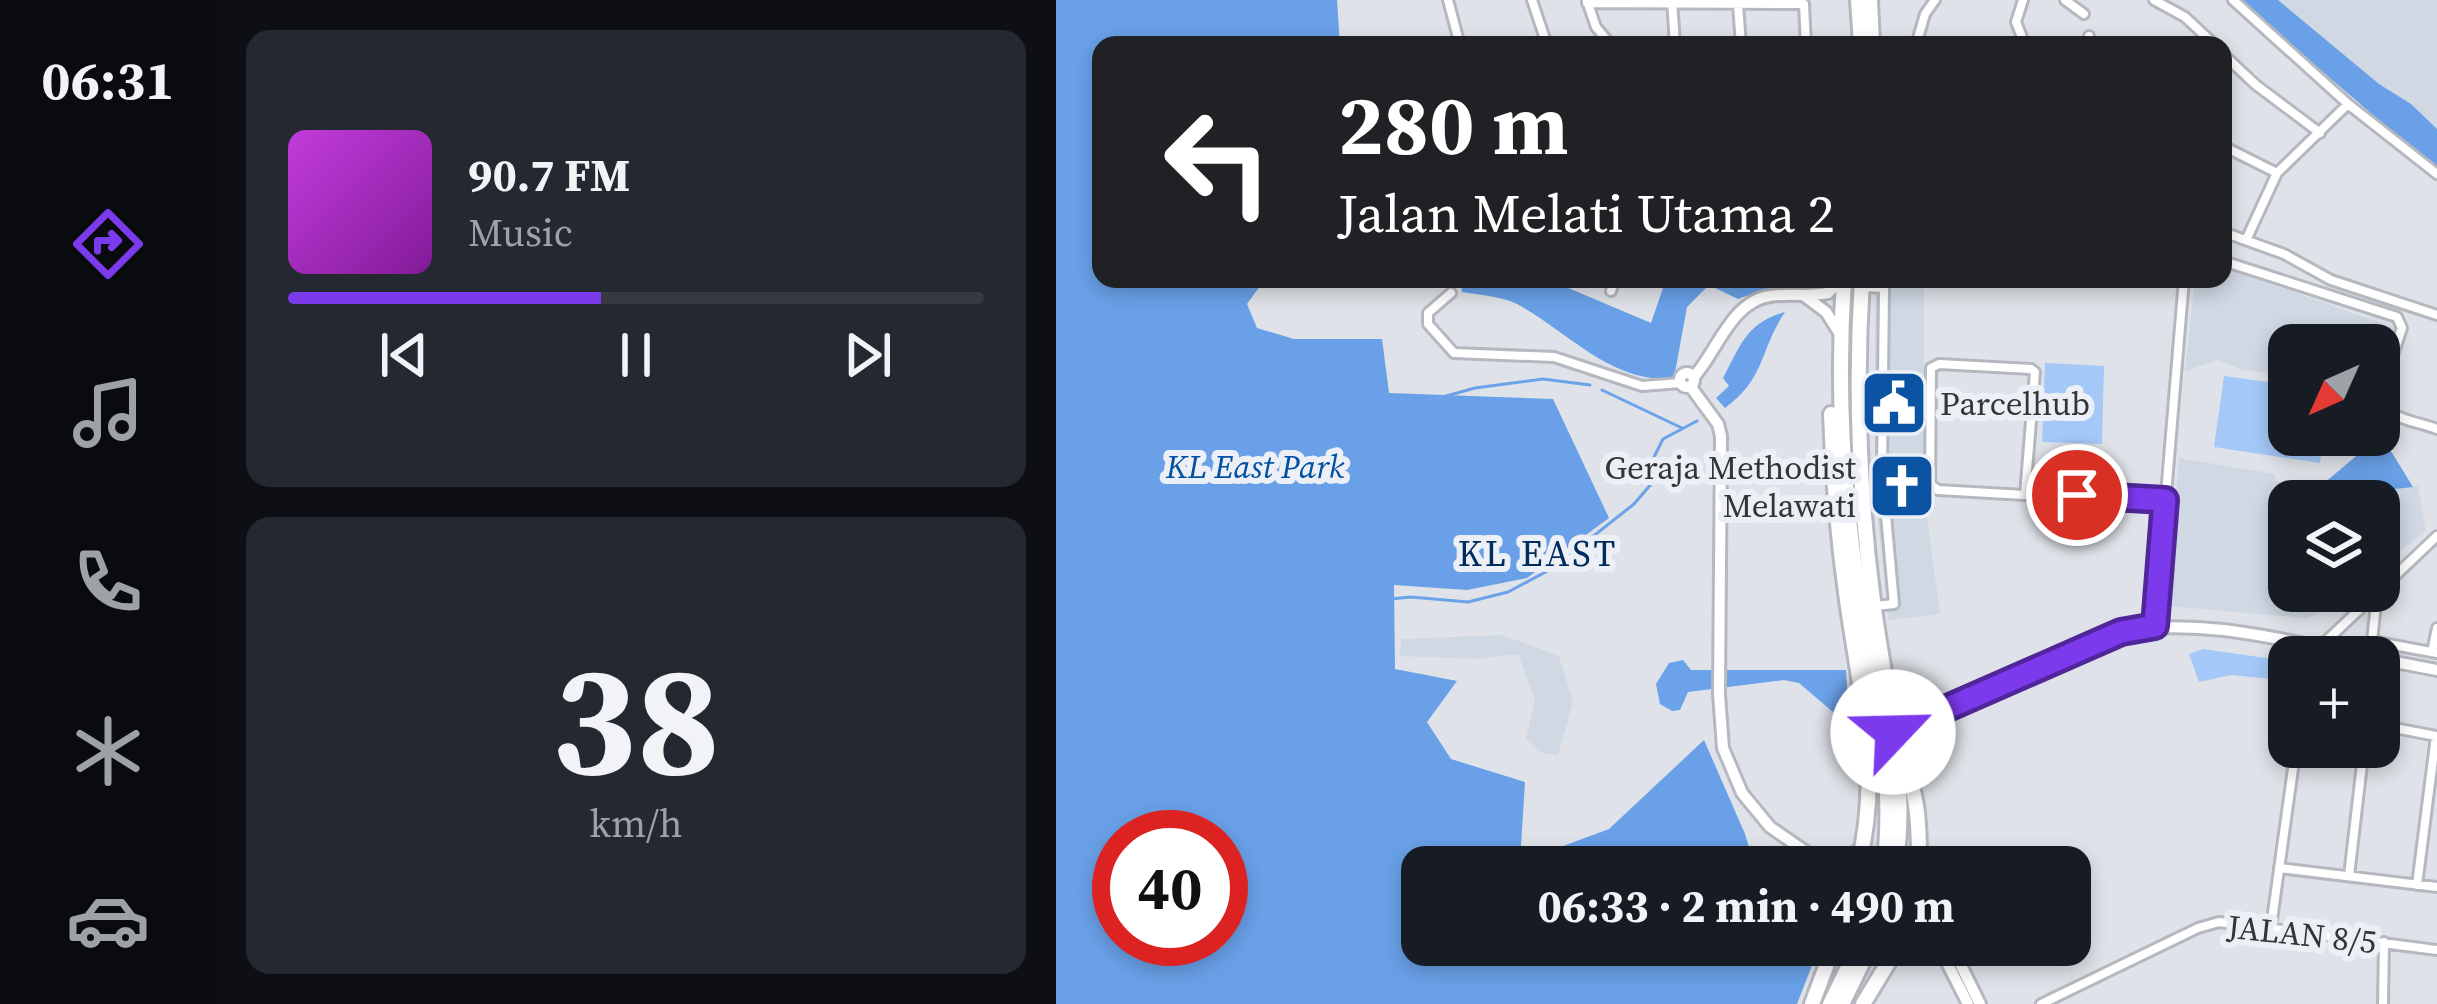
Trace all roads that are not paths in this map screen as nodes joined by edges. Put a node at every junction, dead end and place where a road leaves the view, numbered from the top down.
1 (1448, 0) edge
2 (1532, 0) edge
3 (1855, 0) edge
4 (1870, 0) edge
5 (1935, 0) edge
6 (2023, 0) edge
7 (2065, 0) edge
8 (2154, 0) edge
9 (2234, 0) edge
10 (1587, 1) edge
11 (1614, 1) edge
12 (1672, 2) edge
13 (1718, 2) edge
14 (1738, 4) junction
15 (2084, 14) dead end
16 (1458, 36) edge
17 (1544, 36) edge
18 (1604, 36) edge
19 (1674, 36) edge
20 (1740, 36) edge
21 (1805, 36) edge
22 (1857, 36) edge
23 (1872, 36) edge
24 (1919, 36) edge
25 (2021, 36) edge
26 (2205, 36) edge
27 (2232, 62) edge
28 (2348, 104) junction
29 (2320, 134) junction
30 (2232, 150) edge
31 (2277, 172) junction
32 (2437, 174) edge
33 (2232, 234) edge
34 (2247, 238) junction
35 (2232, 264) edge
36 (1612, 288) edge
37 (1840, 288) edge
38 (1851, 288) edge
39 (1852, 288) edge
40 (1852, 288) edge
41 (1884, 288) edge
42 (2183, 288) edge
43 (1611, 291) dead end
44 (1451, 292) dead end
45 (1803, 296) junction
46 (2437, 315) edge
47 (1840, 334) junction
48 (1688, 382) junction
49 (1839, 386) junction
50 (2437, 429) edge
51 (1845, 480) junction
52 (2026, 481) junction
53 (2044, 493) junction
54 (2025, 495) junction
55 (2165, 500) junction
56 (2437, 536) edge
57 (2400, 571) edge
58 (1873, 607) junction
59 (2357, 612) edge
60 (2375, 612) edge
61 (2155, 626) junction
62 (2437, 628) edge
63 (2273, 636) edge
64 (2331, 636) edge
65 (2434, 652) edge
66 (2400, 663) edge
67 (2437, 670) edge
68 (2400, 729) edge
69 (1893, 732) junction
70 (2436, 736) edge
71 (1897, 758) junction
72 (2293, 768) edge
73 (2362, 768) edge
74 (1795, 846) edge
75 (1863, 846) edge
76 (1877, 846) edge
77 (1897, 846) edge
78 (1917, 846) edge
79 (2279, 868) junction
80 (2349, 877) junction
81 (2417, 884) junction
82 (2437, 887) edge
83 (2271, 927) junction
84 (2384, 942) junction
85 (2437, 950) edge
86 (1826, 966) edge
87 (1849, 966) edge
88 (1861, 966) edge
89 (1886, 966) edge
90 (1949, 966) edge
91 (1961, 966) edge
92 (1812, 1004) edge
93 (1830, 1004) edge
94 (1842, 1004) edge
95 (1863, 1004) edge
96 (1968, 1004) edge
97 (1980, 1004) edge
98 (2041, 1004) edge
99 (2383, 1004) edge

1 - 16 street
2 - 17 street
3 - 22 highway
4 - 23 highway
5 - 24 street
6 - 25 street
7 - 15 street
8 - 26 street
9 - 28 street
10 - 11 street
10 - 18 street
11 - 12 street
12 - 13 street
12 - 19 street
13 - 14 street
14 - 20 street
14 - 21 street
27 - 29 street
28 - 29 street
28 - 32 street
29 - 31 street
30 - 31 street
31 - 34 street
33 - 34 street
34 - 46 street
35 - 50 street
36 - 43 street
37 - 45 street
38 - 47 highway
39 - 51 highway
40 - 58 highway
41 - 58 street
42 - 55 street
44 - 48 street
45 - 47 street
45 - 48 street
47 - 49 highway
48 - 74 street
49 - 51 highway
49 - 75 highway
51 - 76 highway
52 - 53 street
52 - 54 street
52 - 54 street
53 - 54 street
53 - 55 street
55 - 61 street
56 - 57 street
58 - 69 highway
59 - 64 street
60 - 65 street
61 - 63 street
61 - 69 street
62 - 65 street
66 - 67 street
68 - 70 street
69 - 71 highway
70 - 81 street
71 - 77 highway
71 - 78 highway
72 - 79 street
73 - 80 street
79 - 80 street
79 - 83 street
80 - 81 street
81 - 82 street
83 - 84 street, JALAN 8/5
83 - 98 street, JALAN 8/5
84 - 85 street, JALAN 8/5
84 - 99 street
86 - 92 highway
87 - 93 highway
88 - 94 highway
89 - 95 highway
90 - 96 street
91 - 97 street

